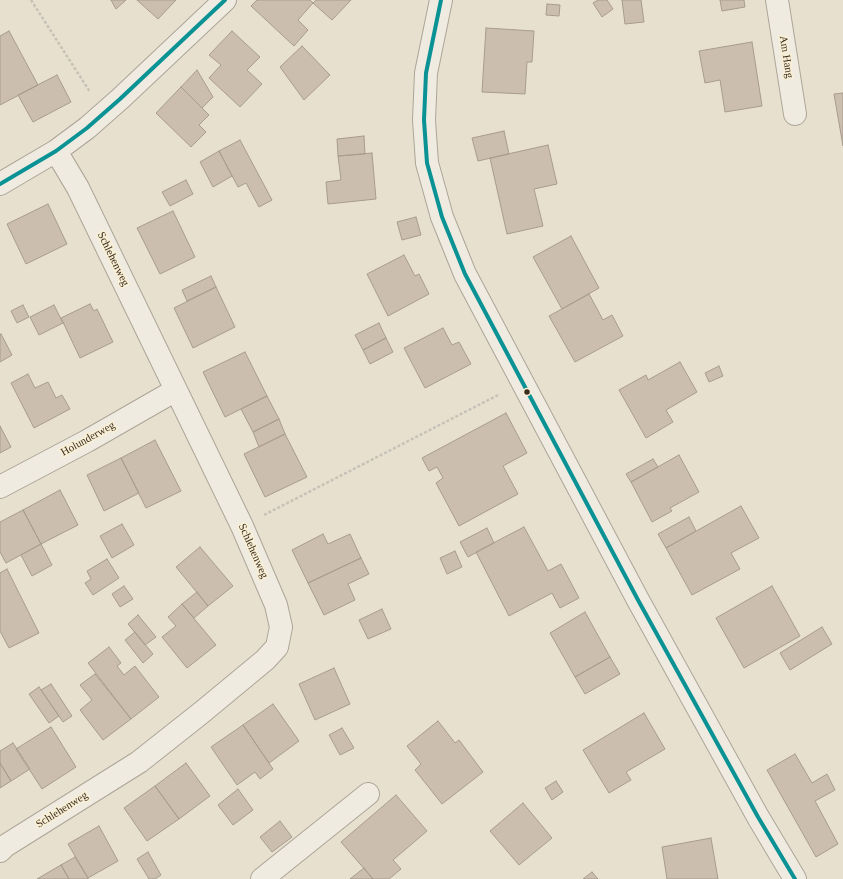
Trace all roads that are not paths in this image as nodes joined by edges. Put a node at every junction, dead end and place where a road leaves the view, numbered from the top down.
1 (224, 0) edge
2 (441, 0) edge
3 (777, 0) edge
4 (795, 114) dead end
5 (56, 151) junction
6 (0, 184) edge
7 (176, 390) junction
8 (0, 487) edge
9 (368, 794) dead end
10 (0, 851) edge
11 (262, 879) edge
12 (794, 879) edge

1 - 5 street
2 - 12 street
3 - 4 street, Am Hang
5 - 6 street
5 - 7 street, Schlehenweg
7 - 8 street, Holunderweg
7 - 10 street, Schlehenweg
9 - 11 street

